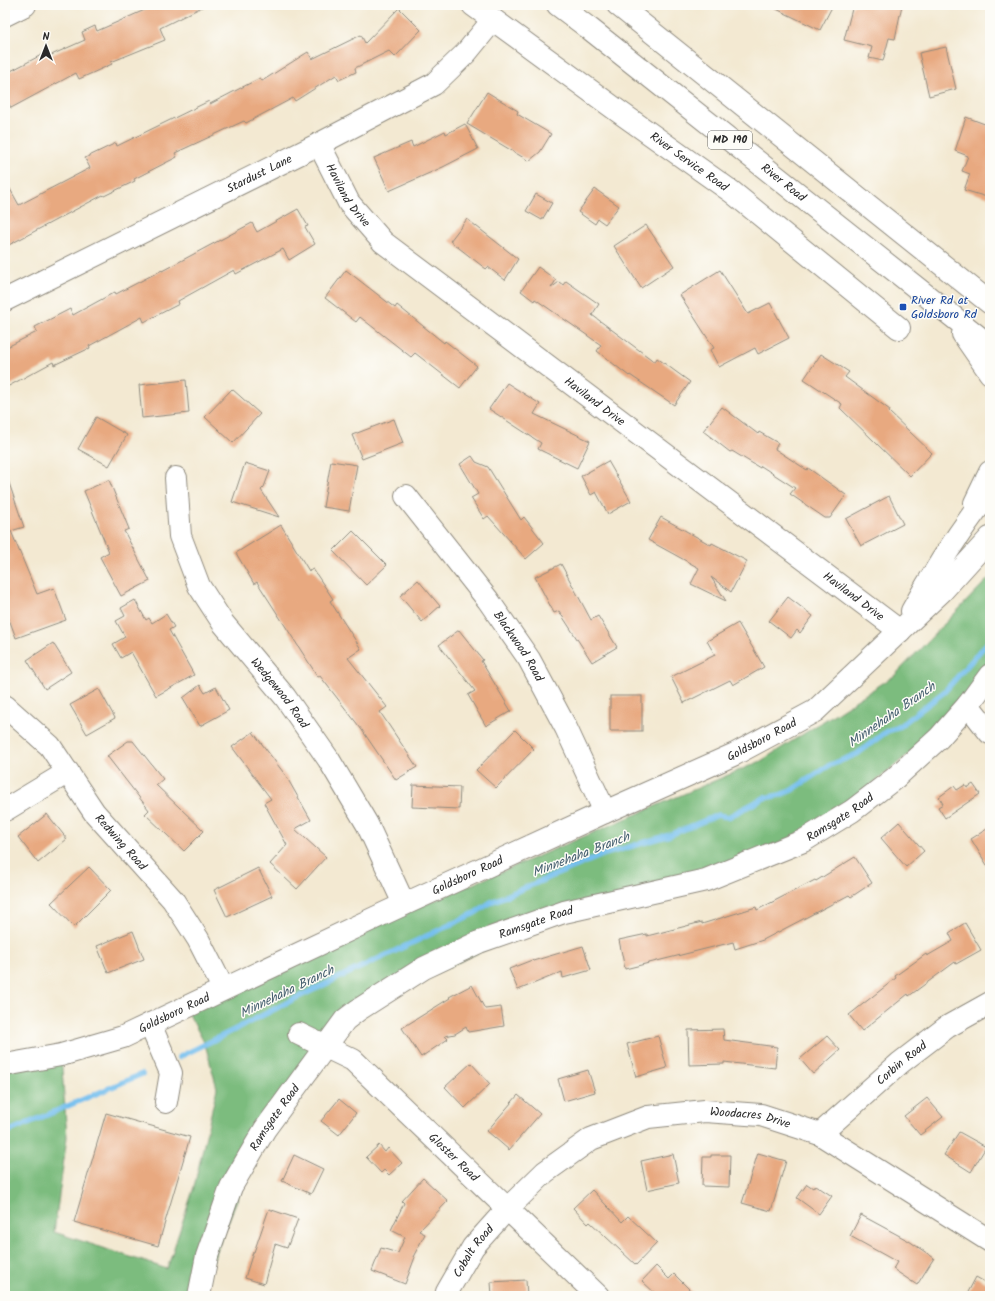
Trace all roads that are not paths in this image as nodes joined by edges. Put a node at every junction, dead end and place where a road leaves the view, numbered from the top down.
1 (25, 5) edge
2 (473, 5) edge
3 (558, 5) edge
4 (618, 5) edge
5 (5, 14) edge
6 (493, 20) junction
7 (319, 144) junction
8 (906, 235) junction
9 (990, 289) edge
10 (5, 300) edge
11 (990, 303) edge
12 (945, 311) junction
13 (899, 328) dead end
14 (990, 346) edge
15 (990, 373) edge
16 (990, 472) edge
17 (176, 478) dead end
18 (990, 491) edge
19 (406, 496) dead end
20 (966, 523) junction
21 (990, 538) edge
22 (900, 631) junction
23 (990, 675) edge
24 (968, 705) junction
25 (5, 706) edge
26 (990, 733) edge
27 (68, 772) junction
28 (5, 810) edge
29 (605, 812) junction
30 (404, 904) junction
31 (223, 988) junction
32 (990, 1003) edge
33 (150, 1024) junction
34 (299, 1034) dead end
35 (326, 1048) junction
36 (5, 1065) edge
37 (166, 1102) dead end
38 (820, 1134) junction
39 (507, 1210) junction
40 (990, 1242) edge
41 (199, 1296) edge
42 (446, 1296) edge
43 (598, 1296) edge

1 - 5 street
2 - 6 street, River Service Road
3 - 12 street, River Road / MD 190
4 - 8 street, MD 190
6 - 7 street, Stardust Lane
6 - 13 street, River Service Road
7 - 10 street, Stardust Lane
7 - 22 street, Haviland Drive
8 - 9 street
8 - 11 street, MD 190
12 - 14 street, River Road / MD 190
12 - 15 street
16 - 20 street
17 - 30 street, Wedgewood Road
18 - 20 street, Goldsboro Road
19 - 29 street, Blackwood Road
20 - 22 street, Goldsboro Road
21 - 22 street, Goldsboro Road
22 - 29 street, Goldsboro Road
23 - 24 street, Ramsgate Road
24 - 26 street
24 - 35 street, Ramsgate Road
25 - 27 street, Redwing Road
27 - 28 street
27 - 31 street, Redwing Road
29 - 30 street, Goldsboro Road
30 - 31 street, Goldsboro Road
31 - 33 street, Goldsboro Road
32 - 38 street, Corbin Road
33 - 36 street, Goldsboro Road
33 - 37 street
34 - 35 street, Gloster Road
35 - 39 street, Gloster Road
35 - 41 street, Ramsgate Road
38 - 39 street, Woodacres Drive
38 - 40 street, Woodacres Drive
39 - 42 street, Cobalt Road
39 - 43 street, Gloster Road

